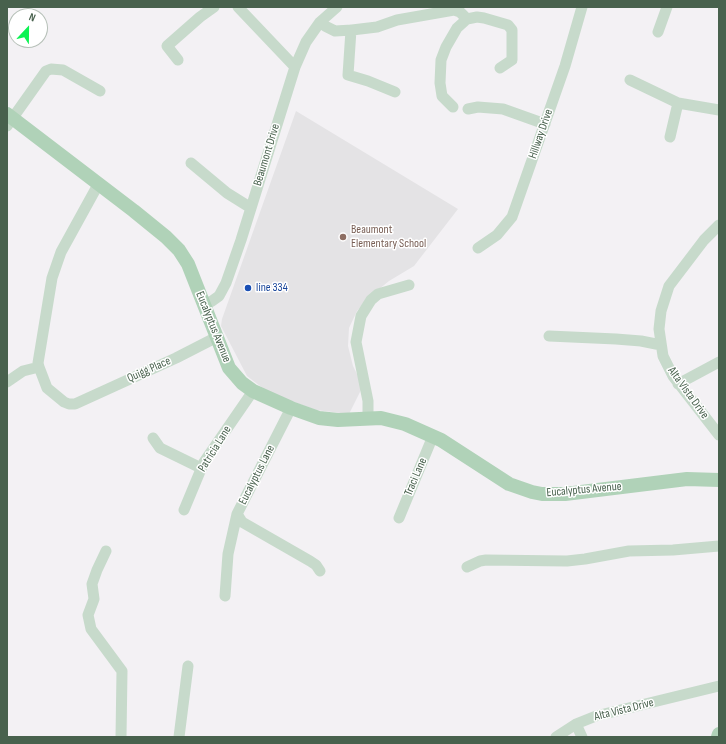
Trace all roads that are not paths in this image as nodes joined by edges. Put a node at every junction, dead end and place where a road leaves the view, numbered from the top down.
1 (214, 7) edge
2 (238, 7) edge
3 (337, 7) edge
4 (582, 7) edge
5 (667, 7) edge
6 (467, 19) junction
7 (320, 22) junction
8 (351, 30) junction
9 (658, 32) dead end
10 (178, 60) dead end
11 (295, 67) junction
12 (500, 68) dead end
13 (630, 80) dead end
14 (100, 91) dead end
15 (395, 92) dead end
16 (678, 103) junction
17 (453, 107) dead end
18 (468, 109) dead end
19 (719, 110) edge
20 (9, 120) edge
21 (545, 124) junction
22 (670, 138) dead end
23 (191, 163) dead end
24 (99, 183) junction
25 (251, 208) junction
26 (719, 225) edge
27 (478, 248) dead end
28 (409, 285) dead end
29 (204, 305) junction
30 (549, 336) dead end
31 (217, 338) junction
32 (661, 345) junction
33 (719, 362) edge
34 (39, 368) junction
35 (7, 382) edge
36 (678, 384) junction
37 (253, 391) junction
38 (291, 408) junction
39 (368, 419) junction
40 (719, 435) edge
41 (433, 436) junction
42 (153, 438) dead end
43 (201, 468) junction
44 (719, 480) edge
45 (184, 510) dead end
46 (237, 514) junction
47 (399, 518) dead end
48 (719, 546) edge
49 (106, 551) dead end
50 (467, 567) dead end
51 (320, 571) dead end
52 (225, 596) dead end
53 (188, 666) dead end
54 (719, 686) edge
55 (576, 724) junction
56 (719, 734) edge
57 (121, 737) edge
58 (179, 737) edge
59 (556, 737) edge
60 (582, 737) edge
61 (718, 737) edge

1 - 10 street
2 - 11 street
3 - 7 street, Beaumont Drive
4 - 21 street, Hillway Drive
5 - 9 street
6 - 8 street
6 - 12 street
6 - 17 street
7 - 8 street
7 - 11 street, Beaumont Drive
8 - 15 street
11 - 25 street, Beaumont Drive
13 - 16 street
14 - 20 street
16 - 19 street
16 - 22 street
18 - 21 street
20 - 24 main road, Eucalyptus Avenue
21 - 27 street, Hillway Drive
23 - 25 street
24 - 29 main road, Eucalyptus Avenue
24 - 34 street
25 - 29 street, Beaumont Drive
26 - 32 street, Alta Vista Drive
28 - 39 street
29 - 31 main road, Eucalyptus Avenue
30 - 32 street
31 - 34 street, Quigg Place
31 - 37 main road, Eucalyptus Avenue
32 - 36 street, Alta Vista Drive
33 - 36 street
34 - 35 street
36 - 40 street, Alta Vista Drive
37 - 38 main road, Eucalyptus Avenue
37 - 43 street, Patricia Lane
38 - 39 main road, Eucalyptus Avenue
38 - 46 street, Eucalyptus Lane
39 - 41 main road, Eucalyptus Avenue
41 - 44 main road, Eucalyptus Avenue
41 - 47 street, Traci Lane
42 - 43 street
43 - 45 street, Patricia Lane
46 - 51 street, Eucalyptus Lane
46 - 52 street
48 - 50 street
49 - 57 street
53 - 58 street
54 - 55 street, Alta Vista Drive
55 - 59 street, Alta Vista Drive
55 - 60 street
56 - 61 main road

